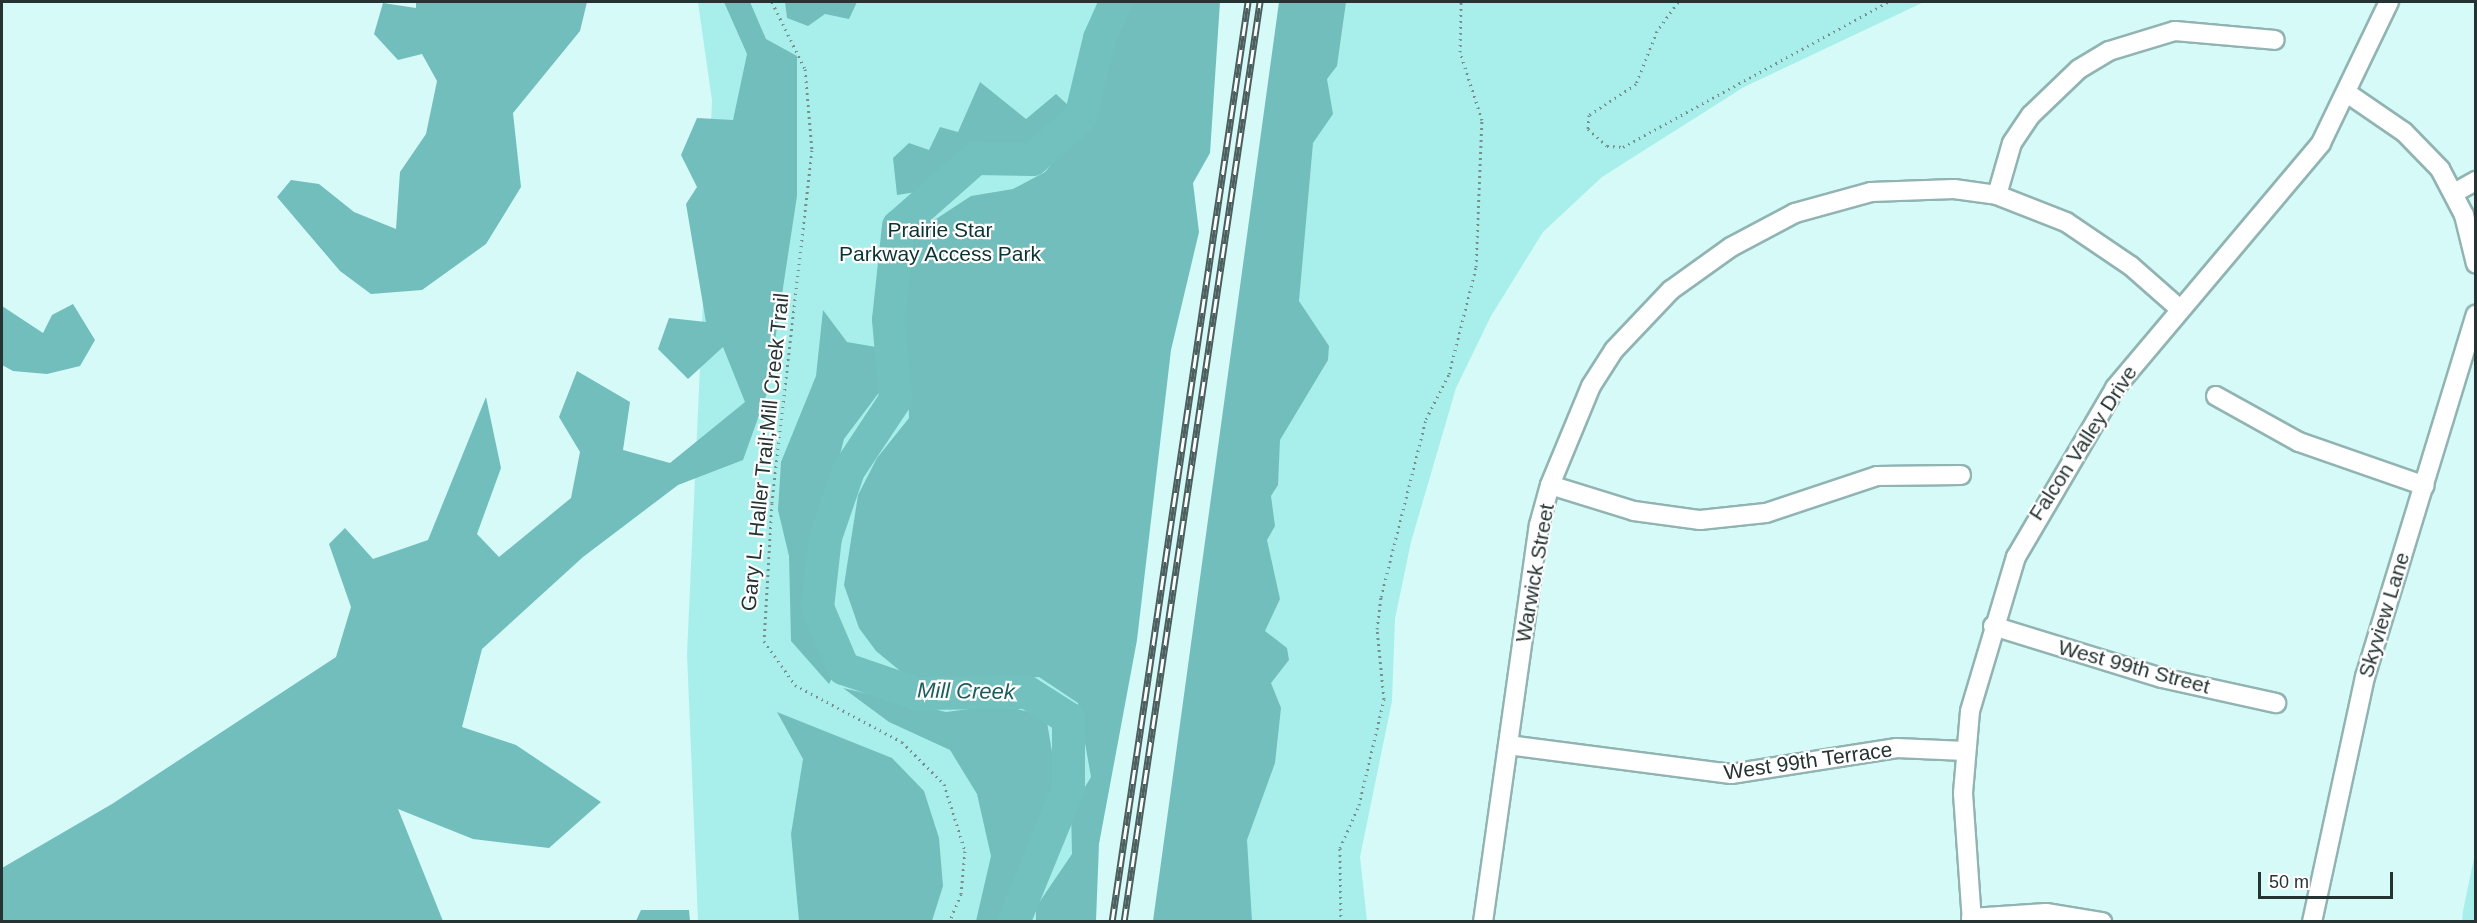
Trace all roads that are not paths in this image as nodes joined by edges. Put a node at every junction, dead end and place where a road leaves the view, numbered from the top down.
1 (2389, 2) edge
2 (2275, 40) dead end
3 (2347, 93) junction
4 (2475, 181) edge
5 (2454, 193) junction
6 (1996, 195) junction
7 (2475, 264) edge
8 (2180, 309) junction
9 (2475, 315) edge
10 (2216, 396) dead end
11 (1961, 475) dead end
12 (1550, 485) junction
13 (2425, 486) junction
14 (1993, 626) junction
15 (2276, 703) dead end
16 (1508, 745) junction
17 (1965, 751) junction
18 (1971, 920) edge
19 (1483, 921) edge
20 (2102, 921) edge
21 (2312, 921) edge

1 - 3 street, Falcon Valley Drive
2 - 6 street
3 - 5 street
3 - 8 street, Falcon Valley Drive
4 - 5 street
5 - 7 street
6 - 8 street, Warwick Street
6 - 12 street, Warwick Street
8 - 14 street, Falcon Valley Drive
9 - 13 street, Skyview Lane
10 - 13 street
11 - 12 street
12 - 16 street, Warwick Street
13 - 21 street, Skyview Lane
14 - 15 street, West 99th Street
14 - 17 street, Falcon Valley Drive
16 - 17 street, West 99th Terrace
16 - 19 street, Warwick Street
17 - 18 street, Falcon Valley Drive
18 - 20 street

